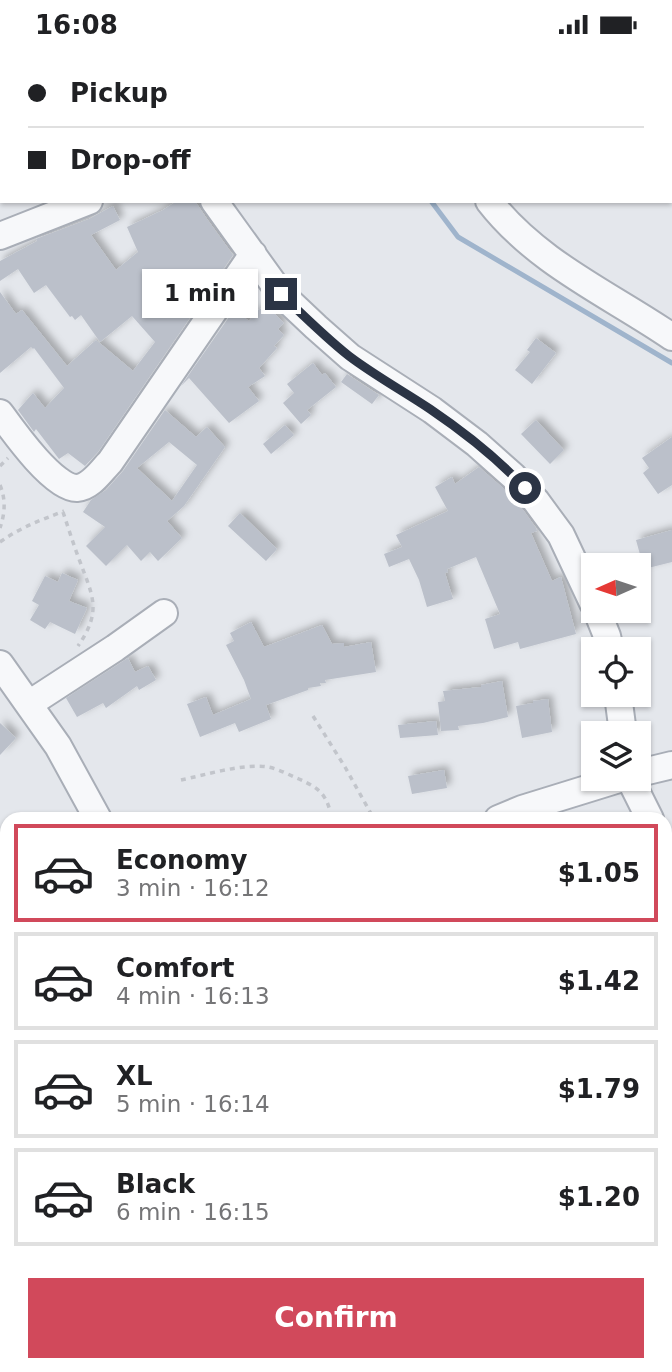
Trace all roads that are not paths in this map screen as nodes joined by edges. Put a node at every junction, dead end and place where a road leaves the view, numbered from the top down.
1 (84, 203) edge
2 (215, 203) edge
3 (490, 203) edge
4 (0, 236) edge
5 (253, 254) junction
6 (672, 337) edge
7 (0, 413) edge
8 (581, 578) edge
9 (164, 613) dead end
10 (0, 664) edge
11 (29, 704) junction
12 (672, 765) edge
13 (651, 770) edge
14 (581, 791) edge
15 (636, 791) edge
16 (94, 812) edge
17 (515, 812) edge
18 (646, 812) edge

1 - 4 street
2 - 5 street
3 - 6 street
5 - 7 street
5 - 8 street
9 - 11 street
10 - 11 street
11 - 16 street
12 - 13 street
14 - 17 street
15 - 18 street

